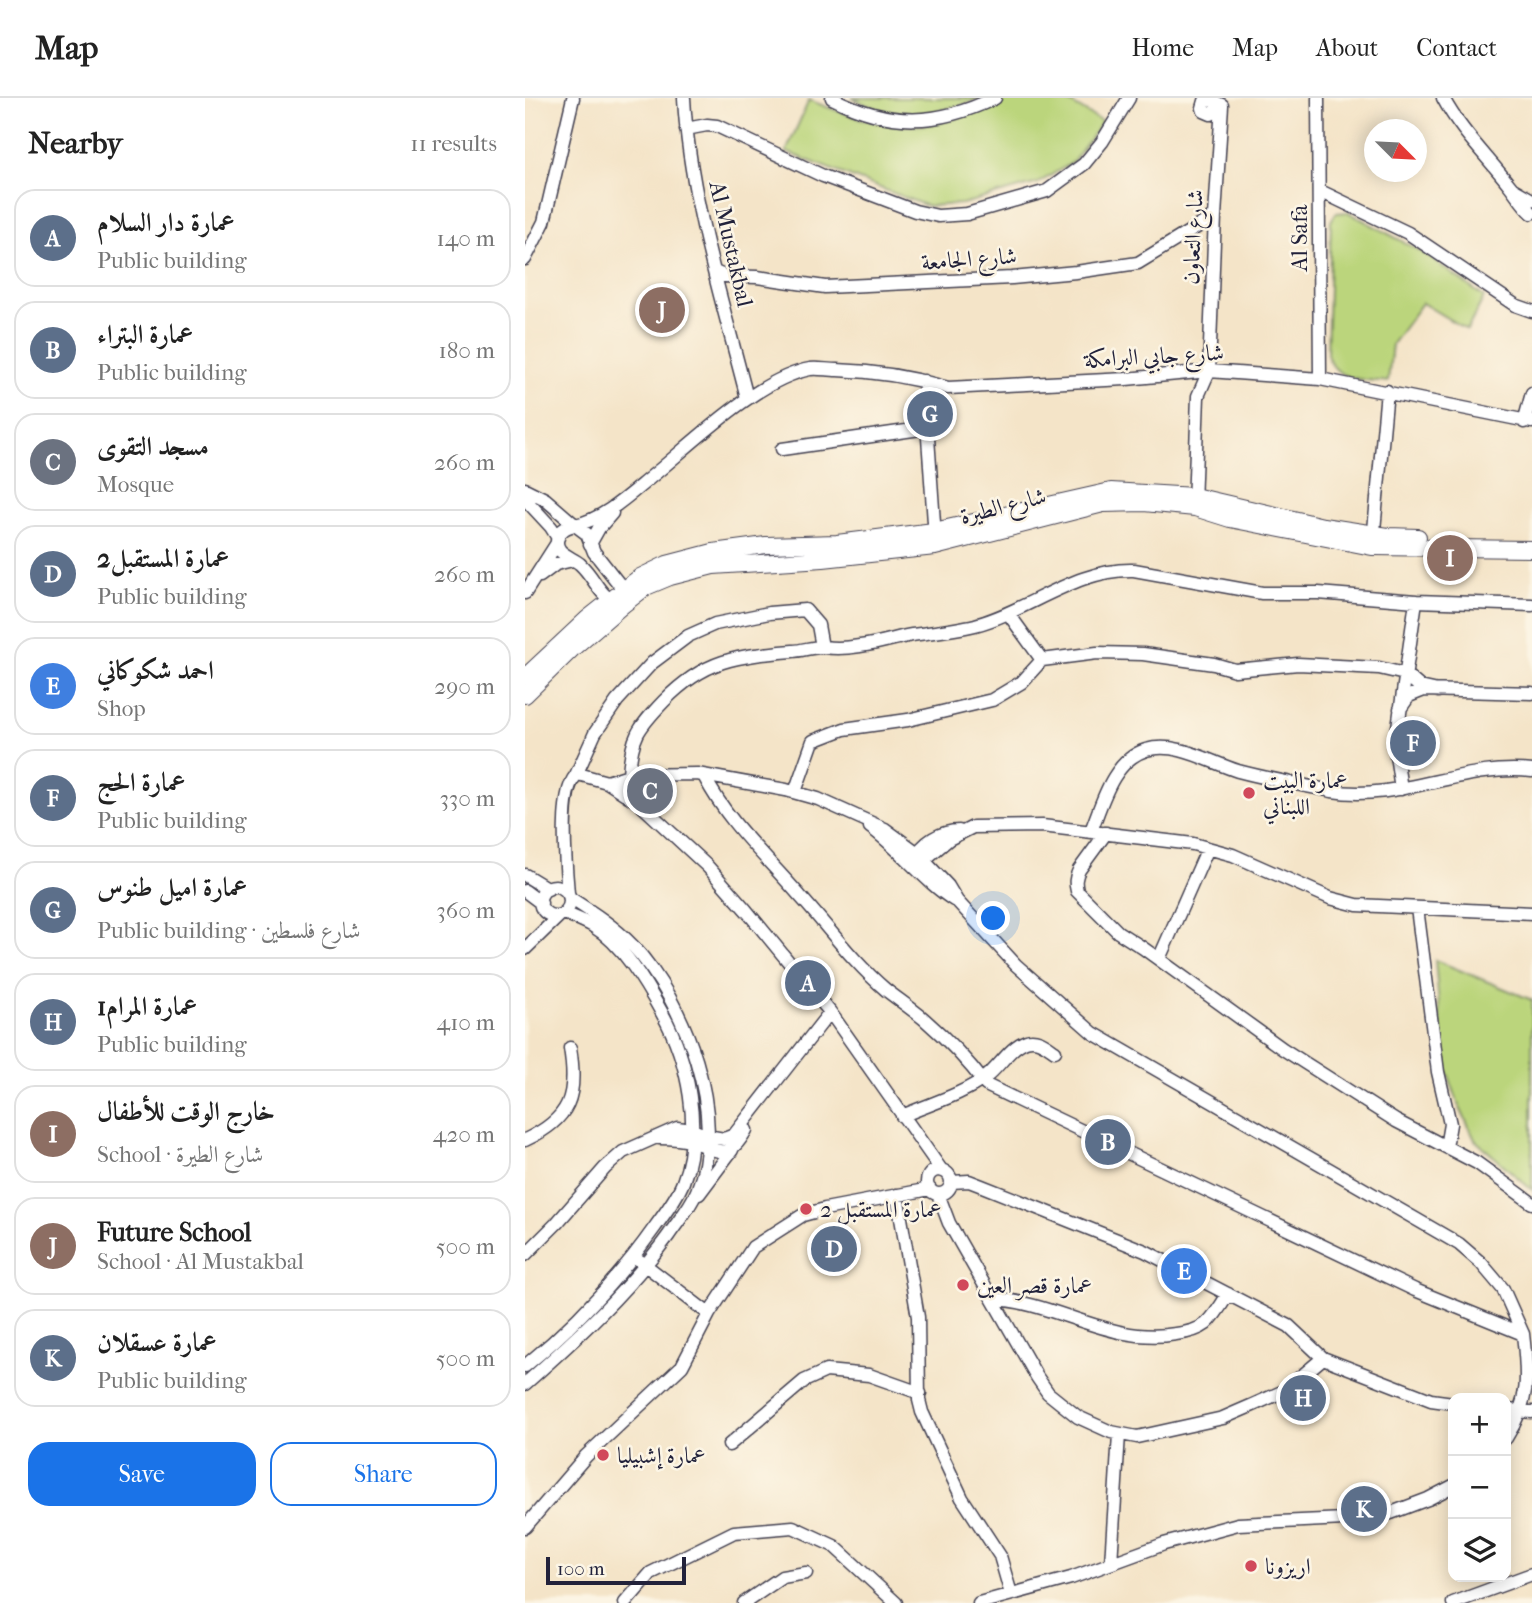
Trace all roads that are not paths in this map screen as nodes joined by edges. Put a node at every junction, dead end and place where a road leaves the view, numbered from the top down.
1 (573, 98) edge
2 (684, 98) edge
3 (832, 98) edge
4 (995, 98) edge
5 (1129, 98) edge
6 (1318, 98) edge
7 (1443, 98) edge
8 (1222, 105) dead end
9 (686, 129) junction
10 (1512, 188) junction
11 (1320, 191) junction
12 (1532, 200) edge
13 (1532, 213) edge
14 (1215, 216) junction
15 (525, 259) edge
16 (715, 272) junction
17 (1532, 310) edge
18 (1209, 371) junction
19 (1320, 379) junction
20 (924, 381) junction
21 (1387, 391) junction
22 (1532, 393) edge
23 (747, 398) junction
24 (1528, 422) edge
25 (927, 428) junction
26 (782, 449) dead end
27 (525, 489) edge
28 (629, 495) junction
29 (525, 499) edge
30 (1194, 502) junction
31 (575, 525) junction
32 (935, 539) junction
33 (557, 540) junction
34 (1373, 540) junction
35 (1532, 540) edge
36 (590, 544) junction
37 (1532, 549) edge
38 (573, 560) junction
39 (529, 588) edge
40 (619, 598) junction
41 (1416, 601) junction
42 (1532, 605) edge
43 (1009, 613) junction
44 (823, 647) junction
45 (1042, 660) junction
46 (1405, 674) junction
47 (525, 677) edge
48 (1437, 691) junction
49 (1532, 693) edge
50 (525, 695) edge
51 (1400, 709) junction
52 (1532, 771) edge
53 (576, 775) junction
54 (629, 775) junction
55 (704, 776) junction
56 (607, 782) junction
57 (1401, 789) junction
58 (795, 792) junction
59 (855, 817) junction
60 (1091, 831) junction
61 (1106, 833) junction
62 (898, 836) junction
63 (942, 839) junction
64 (1208, 848) junction
65 (565, 859) junction
66 (918, 859) junction
67 (525, 875) edge
68 (940, 877) junction
69 (550, 888) junction
70 (525, 891) edge
71 (569, 895) junction
72 (957, 901) junction
73 (542, 906) junction
74 (1417, 908) junction
75 (1532, 913) edge
76 (562, 914) junction
77 (529, 946) edge
78 (1159, 960) junction
79 (830, 1012) junction
80 (570, 1048) dead end
81 (1055, 1051) dead end
82 (982, 1080) junction
83 (759, 1105) junction
84 (902, 1116) junction
85 (692, 1136) junction
86 (525, 1140) edge
87 (706, 1142) junction
88 (1446, 1147) junction
89 (732, 1150) junction
90 (942, 1171) junction
91 (951, 1182) junction
92 (934, 1192) junction
93 (897, 1195) junction
94 (1532, 1203) edge
95 (688, 1208) junction
96 (525, 1255) edge
97 (640, 1260) junction
98 (1228, 1294) junction
99 (993, 1299) junction
100 (709, 1314) junction
101 (1523, 1334) junction
102 (1323, 1358) junction
103 (525, 1366) edge
104 (525, 1384) edge
105 (920, 1393) junction
106 (1448, 1402) edge
107 (1527, 1412) edge
108 (1511, 1432) edge
109 (1119, 1434) junction
110 (729, 1445) dead end
111 (1448, 1488) edge
112 (525, 1527) edge
113 (1111, 1563) junction
114 (806, 1573) dead end
115 (1532, 1574) edge
116 (1011, 1594) junction
117 (625, 1603) edge
118 (744, 1603) edge
119 (896, 1603) edge
120 (979, 1603) edge
121 (1453, 1603) edge

1 - 15 street
2 - 9 street, Al Mustakbal
3 - 4 street
5 - 9 street
6 - 11 street, Al Safa
7 - 10 street
8 - 14 street, شارع التعاون
9 - 16 street, Al Mustakbal
10 - 12 street
10 - 13 street
11 - 17 street
11 - 19 street, Al Safa
14 - 16 street, شارع الجامعة
14 - 18 street, شارع التعاون
16 - 23 street, Al Mustakbal
18 - 19 street, شارع جابي البرامكة
18 - 20 street, شارع جابي البرامكة
18 - 30 street, شارع التعاون
19 - 21 street, شارع جابي البرامكة
20 - 23 street, شارع جابي البرامكة
20 - 25 street
21 - 24 street, شارع جابي البرامكة
21 - 34 street
22 - 24 street
23 - 28 street, شارع جابي البرامكة
25 - 26 street
25 - 32 street
27 - 31 street
28 - 31 street
28 - 36 street
29 - 33 street
30 - 32 main road, شارع الطيرة
30 - 34 main road, شارع الطيرة
31 - 33 street
31 - 36 street
32 - 40 main road, شارع الطيرة
33 - 38 street
33 - 39 street
34 - 35 main road, شارع الطيرة
34 - 37 main road, شارع الطيرة
36 - 40 street
38 - 39 street
38 - 40 street
40 - 47 main road, شارع الطيرة
40 - 50 main road, شارع الطيرة
41 - 42 street
41 - 43 street
41 - 46 street
43 - 44 street
43 - 45 street
44 - 53 street
44 - 54 street
45 - 46 street
45 - 58 street
46 - 48 street
46 - 51 street
48 - 49 street
48 - 51 street
51 - 57 street
52 - 57 street
53 - 56 street
53 - 65 street
54 - 55 street
54 - 56 street
55 - 58 street
55 - 82 street
56 - 79 street
57 - 60 street
58 - 59 street
59 - 62 street
59 - 66 street
60 - 61 street
60 - 63 street
61 - 64 street
61 - 78 street
62 - 63 street
62 - 66 street
63 - 66 street
63 - 68 street
64 - 74 street
64 - 78 street
65 - 69 street
65 - 71 street
66 - 68 street
66 - 72 street
67 - 69 street
68 - 72 street
69 - 71 street
69 - 73 street
70 - 73 street
71 - 76 street
71 - 87 street
72 - 101 street
73 - 76 street
73 - 77 street
74 - 75 street
74 - 88 street
76 - 77 street
76 - 85 street
78 - 88 street
79 - 83 street
79 - 84 street
80 - 86 street
81 - 82 street
82 - 84 street
82 - 101 street
83 - 87 street
83 - 89 street
84 - 90 street
85 - 87 street
85 - 96 street
85 - 97 street
87 - 89 street
87 - 95 street
88 - 94 street
89 - 95 street
90 - 91 street
90 - 92 street
91 - 92 street
91 - 98 street
92 - 93 street
92 - 99 street
93 - 100 street
93 - 105 street
95 - 97 street
97 - 100 street
97 - 103 street
97 - 104 street
98 - 99 street
98 - 102 street
99 - 109 street
100 - 112 street
101 - 107 street
102 - 106 street
102 - 109 street
105 - 110 street
105 - 116 street
107 - 108 street
109 - 113 street
111 - 113 street
113 - 116 street
114 - 118 street
115 - 121 street
116 - 120 street
117 - 119 street

